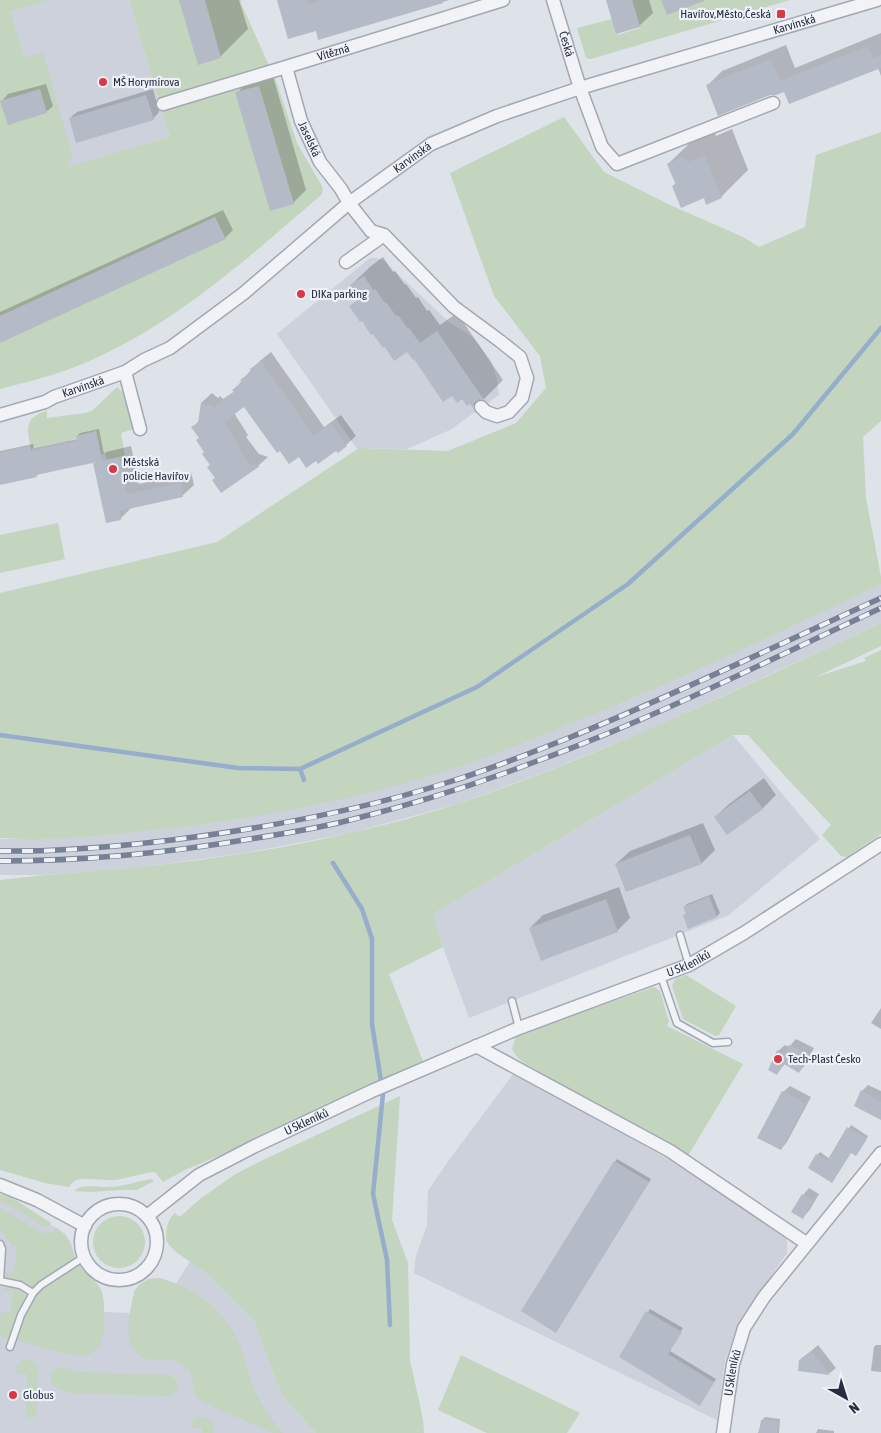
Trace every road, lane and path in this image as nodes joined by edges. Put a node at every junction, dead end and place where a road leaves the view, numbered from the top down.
1 (503, 0) edge
2 (553, 0) edge
3 (877, 0) edge
4 (286, 67) junction
5 (580, 88) junction
6 (773, 103) dead end
7 (163, 104) dead end
8 (349, 203) junction
9 (384, 235) junction
10 (346, 262) dead end
11 (125, 372) junction
12 (481, 407) dead end
13 (0, 415) edge
14 (140, 429) dead end
15 (881, 844) edge
16 (680, 935) dead end
17 (689, 965) junction
18 (661, 976) junction
19 (512, 1001) dead end
20 (520, 1028) junction
21 (728, 1042) dead end
22 (476, 1046) junction
23 (881, 1153) edge
24 (0, 1185) edge
25 (147, 1216) junction
26 (84, 1226) junction
27 (806, 1243) junction
28 (0, 1244) edge
29 (84, 1257) junction
30 (0, 1280) edge
31 (33, 1293) junction
32 (10, 1348) dead end
33 (724, 1433) edge

1 - 4 street, Vítězná
2 - 5 street, Česká
3 - 5 street, Karvinská
4 - 7 street, Vítězná
4 - 8 street, Jaselská
5 - 6 street, Česká
5 - 8 street, Karvinská
8 - 9 street, Jaselská
8 - 11 street, Karvinská
9 - 10 street
9 - 12 street, Jaselská
11 - 13 street, Karvinská
11 - 14 street
15 - 17 street, U Skleníků
16 - 17 lane
17 - 18 street, U Skleníků
18 - 20 street, U Skleníků
18 - 21 lane
19 - 20 lane
20 - 22 street, U Skleníků
22 - 25 street, U Skleníků
22 - 27 street
23 - 27 street, U Skleníků
24 - 26 street
25 - 26 street
25 - 29 street
26 - 29 street
27 - 33 street, U Skleníků
28 - 30 lane
29 - 31 lane
30 - 31 lane
31 - 32 lane

